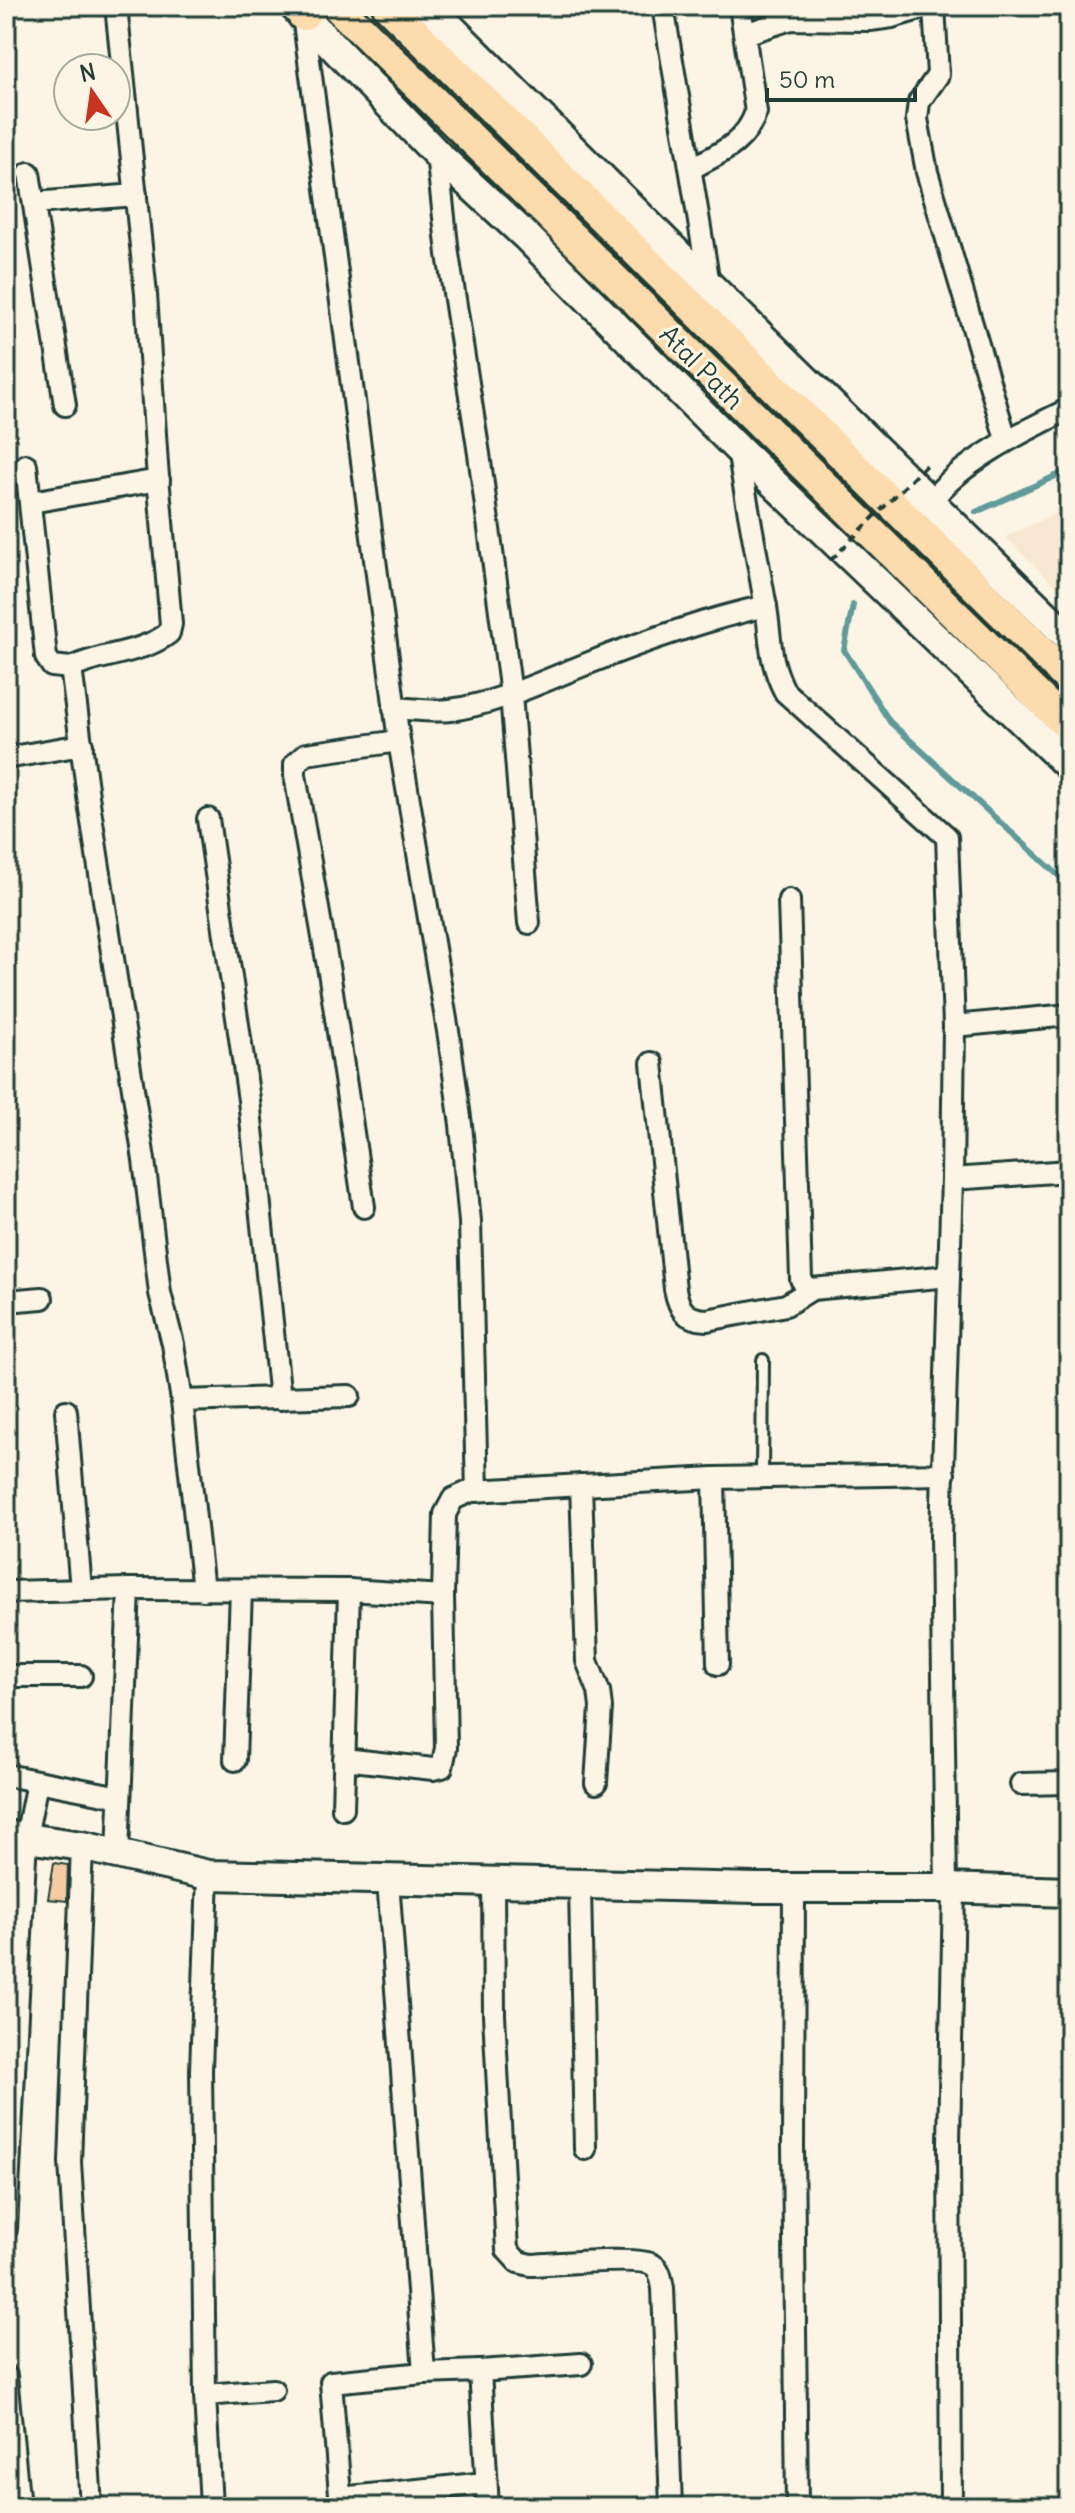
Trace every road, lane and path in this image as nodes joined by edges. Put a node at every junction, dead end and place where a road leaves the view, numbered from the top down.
1 (116, 6) edge
2 (337, 6) edge
3 (388, 6) edge
4 (429, 6) edge
5 (663, 6) edge
6 (740, 6) edge
7 (932, 6) edge
8 (303, 9) edge
9 (745, 34) junction
10 (437, 154) junction
11 (692, 168) junction
12 (29, 173) dead end
13 (136, 195) junction
14 (34, 203) junction
15 (709, 285) junction
16 (65, 405) dead end
17 (1069, 409) edge
18 (1006, 439) junction
19 (738, 449) junction
20 (26, 465) dead end
21 (926, 465) dead end
22 (159, 480) junction
23 (31, 502) junction
24 (931, 502) junction
25 (831, 560) dead end
26 (766, 606) junction
27 (1069, 638) edge
28 (71, 668) junction
29 (1067, 675) edge
30 (511, 694) junction
31 (397, 726) junction
32 (1069, 727) edge
33 (82, 745) junction
34 (6, 758) edge
35 (1069, 766) edge
36 (208, 819) dead end
37 (789, 900) dead end
38 (529, 923) dead end
39 (1069, 1015) edge
40 (954, 1026) junction
41 (652, 1063) dead end
42 (1069, 1171) edge
43 (952, 1179) junction
44 (364, 1207) dead end
45 (949, 1276) junction
46 (812, 1289) junction
47 (42, 1298) dead end
48 (6, 1301) edge
49 (763, 1360) dead end
50 (349, 1396) dead end
51 (280, 1399) junction
52 (182, 1401) junction
53 (66, 1411) dead end
54 (944, 1474) junction
55 (762, 1477) junction
56 (714, 1478) junction
57 (581, 1485) junction
58 (477, 1491) junction
59 (129, 1589) junction
60 (81, 1590) junction
61 (203, 1590) junction
62 (241, 1590) junction
63 (349, 1590) junction
64 (6, 1592) edge
65 (443, 1596) junction
66 (718, 1664) dead end
67 (6, 1676) edge
68 (81, 1676) dead end
69 (344, 1759) junction
70 (235, 1760) dead end
71 (6, 1775) edge
72 (37, 1782) junction
73 (596, 1783) dead end
74 (1069, 1783) edge
75 (1021, 1784) dead end
76 (120, 1797) junction
77 (343, 1809) dead end
78 (16, 1836) edge
79 (82, 1846) junction
80 (118, 1853) junction
81 (208, 1875) junction
82 (388, 1880) junction
83 (493, 1883) junction
84 (580, 1885) junction
85 (794, 1888) junction
86 (950, 1889) junction
87 (1069, 1892) edge
88 (585, 2149) dead end
89 (6, 2229) edge
90 (581, 2364) dead end
91 (480, 2371) junction
92 (424, 2373) junction
93 (6, 2376) edge
94 (273, 2390) dead end
95 (205, 2395) junction
96 (486, 2483) junction
97 (341, 2503) edge
98 (19, 2507) edge
99 (91, 2507) edge
100 (211, 2507) edge
101 (488, 2507) edge
102 (671, 2507) edge
103 (797, 2507) edge
104 (951, 2507) edge

1 - 13 street
2 - 32 main road, Atal Path
3 - 29 main road
4 - 15 street
5 - 11 street
6 - 9 street
7 - 9 street
7 - 18 street
8 - 10 street
8 - 31 street
9 - 11 street
10 - 19 street
10 - 30 street
11 - 15 street
12 - 14 street
13 - 14 street
13 - 22 street
14 - 16 street
15 - 24 street
17 - 18 street
18 - 24 street
19 - 26 street
19 - 35 street
20 - 23 street
21 - 25 path, bridge
22 - 23 street
22 - 28 street
23 - 28 street
24 - 27 street
26 - 30 street
26 - 40 street
28 - 33 street
30 - 31 street
30 - 38 street
31 - 44 street
31 - 58 street
33 - 34 street
33 - 52 street
36 - 51 street
37 - 46 street
39 - 40 street
40 - 43 street
41 - 46 street
42 - 43 street
43 - 45 street
45 - 46 street
45 - 54 street
47 - 48 street
49 - 55 lane
50 - 51 street
51 - 52 street
52 - 61 street
53 - 60 street
54 - 55 street
54 - 86 street
55 - 56 street
56 - 57 street
56 - 66 street
57 - 58 street
57 - 73 street
58 - 65 street
59 - 60 street
59 - 61 street
59 - 76 street
60 - 64 street
61 - 62 street
62 - 63 street
62 - 70 street
63 - 65 street
63 - 69 street
65 - 69 street
67 - 68 street
69 - 77 street
71 - 72 street
72 - 76 street
72 - 78 street
74 - 75 street
76 - 80 street
78 - 79 street
78 - 89 street
79 - 80 street
79 - 99 street
80 - 81 street
81 - 82 street
81 - 95 street
82 - 83 street
82 - 92 street
83 - 84 street
83 - 102 street
84 - 85 street
84 - 88 street
85 - 86 street
85 - 103 street
86 - 87 street
86 - 104 street
90 - 91 street
91 - 92 street
91 - 96 street
92 - 97 street
93 - 98 street
94 - 95 street
95 - 100 street
96 - 97 street
96 - 101 street

